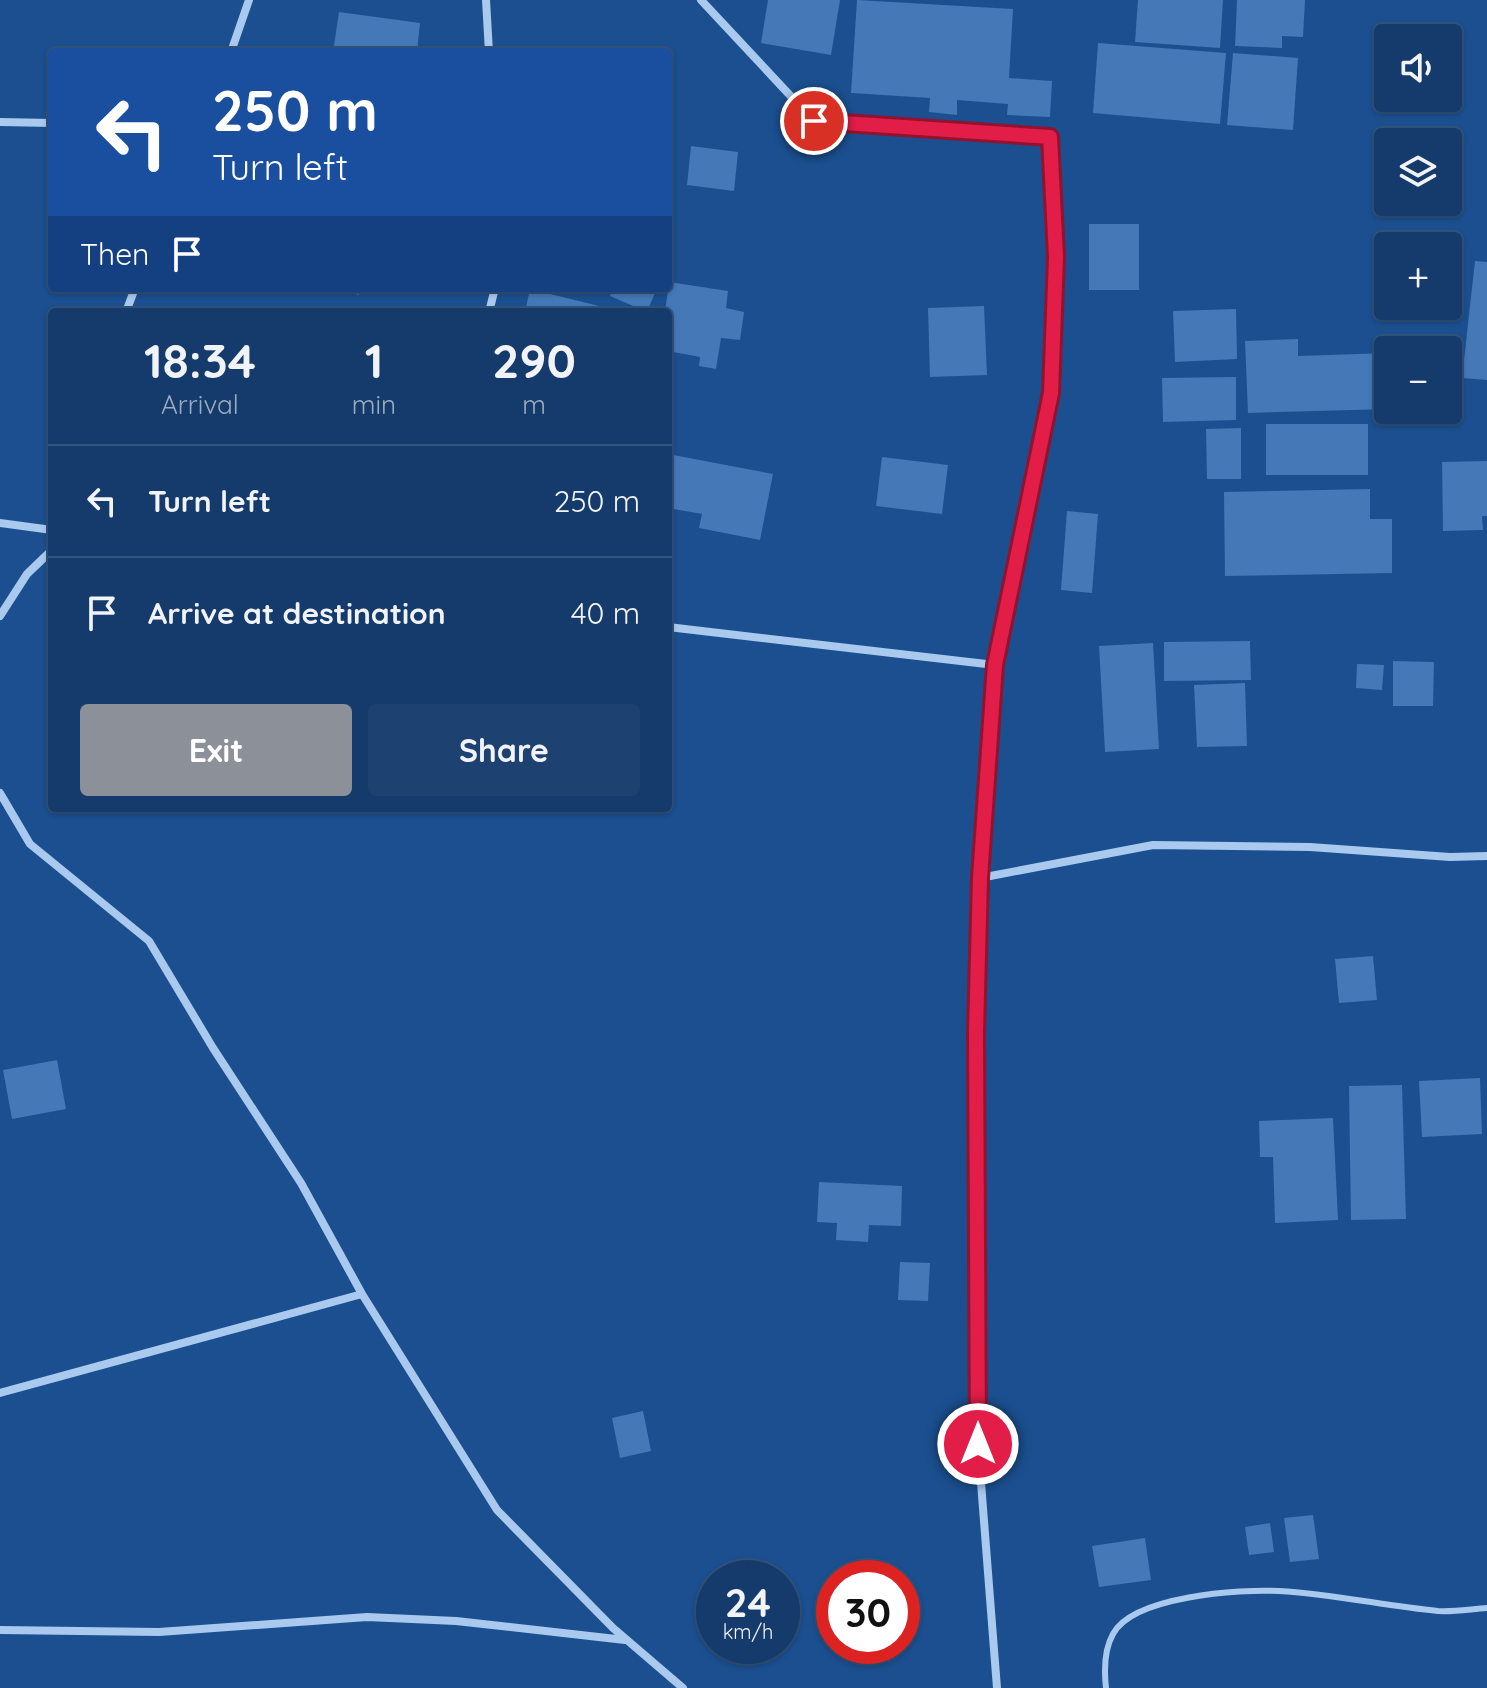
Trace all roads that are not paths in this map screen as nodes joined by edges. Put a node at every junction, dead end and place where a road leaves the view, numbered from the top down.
1 (249, 0) edge
2 (486, 0) edge
3 (701, 0) edge
4 (232, 48) edge
5 (489, 48) edge
6 (0, 122) edge
7 (48, 123) edge
8 (0, 523) edge
9 (48, 529) edge
10 (48, 554) edge
11 (0, 616) edge
12 (672, 627) edge
13 (995, 665) junction
14 (0, 793) edge
15 (1487, 856) edge
16 (980, 878) junction
17 (362, 1294) junction
18 (0, 1393) edge
19 (1487, 1608) edge
20 (0, 1630) edge
21 (627, 1640) junction
22 (683, 1688) edge
23 (997, 1688) edge
24 (1106, 1688) edge

1 - 4 street
2 - 5 street
3 - 13 street
6 - 7 street
8 - 9 street
10 - 11 street
12 - 13 street
13 - 16 street
14 - 17 street
15 - 16 street
16 - 23 street
17 - 18 street
17 - 21 street
19 - 24 lane
20 - 21 street
21 - 22 street

